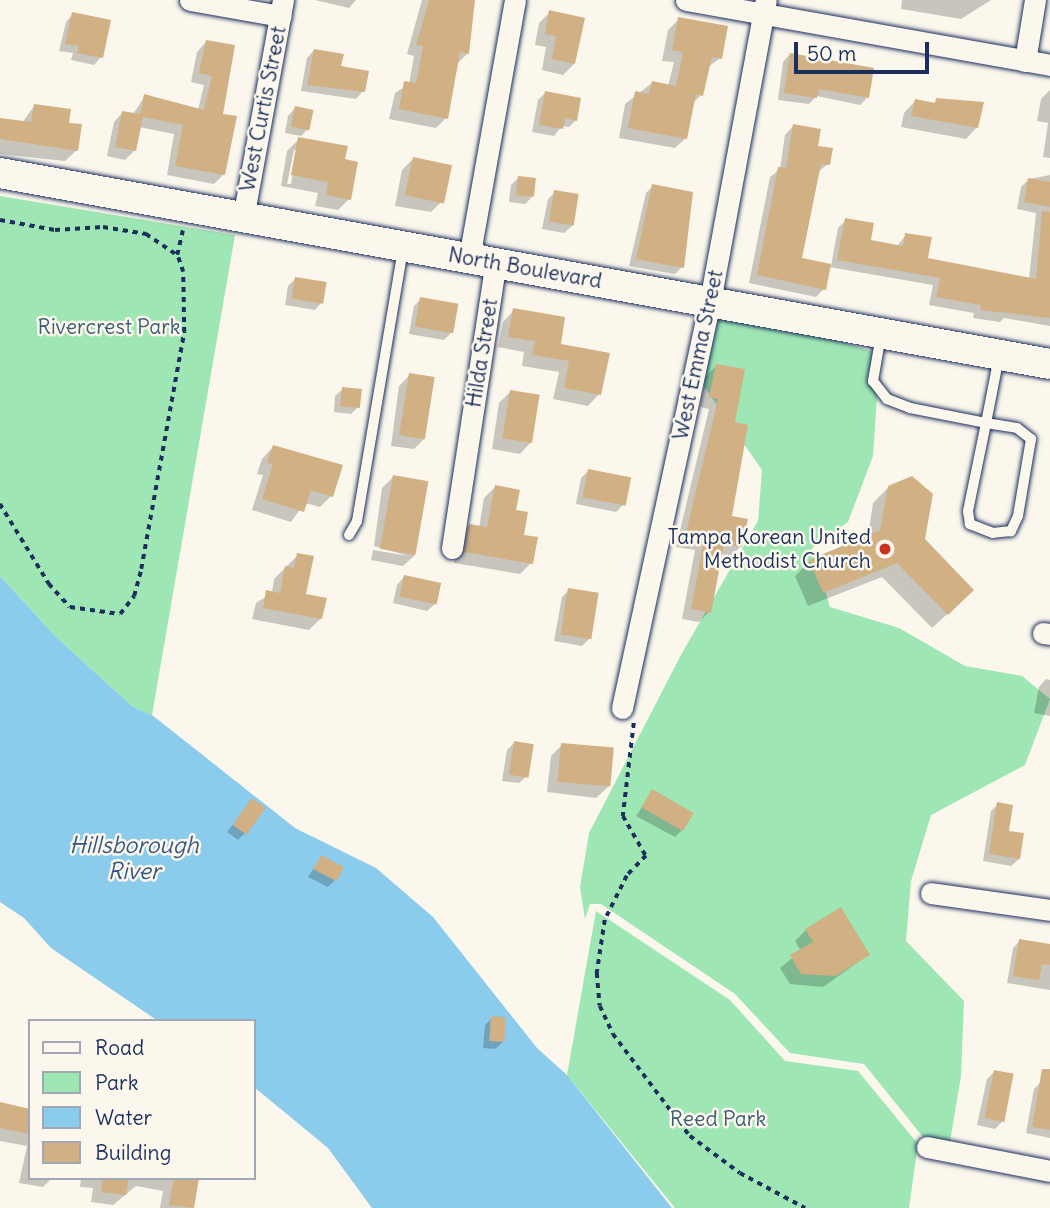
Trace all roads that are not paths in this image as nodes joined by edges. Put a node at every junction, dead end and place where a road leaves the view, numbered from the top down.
1 (190, 0) edge
2 (515, 0) edge
3 (686, 0) edge
4 (1035, 0) edge
5 (765, 7) edge
6 (282, 8) edge
7 (1025, 61) junction
8 (1050, 65) edge
9 (0, 173) edge
10 (243, 218) junction
11 (404, 246) junction
12 (484, 261) junction
13 (710, 301) junction
14 (881, 333) junction
15 (1000, 355) junction
16 (1050, 364) edge
17 (986, 423) junction
18 (349, 535) dead end
19 (452, 548) dead end
20 (621, 708) road end
21 (931, 893) dead end
22 (1050, 910) edge
23 (927, 1147) dead end
24 (1050, 1171) edge

1 - 6 street
2 - 12 street, Hilda Street
3 - 5 street
4 - 7 street
5 - 7 street
5 - 13 street, West Emma Street
6 - 10 street, West Curtis Street
7 - 8 street
9 - 10 street, North Boulevard
10 - 11 street, North Boulevard
11 - 12 street, North Boulevard
11 - 18 lane
12 - 13 street, North Boulevard
12 - 19 street, Hilda Street
13 - 14 street, North Boulevard
13 - 20 street, West Emma Street
14 - 15 street, North Boulevard
14 - 17 lane
15 - 16 street, North Boulevard
15 - 17 lane
17 - 17 lane
21 - 22 street
23 - 24 street

